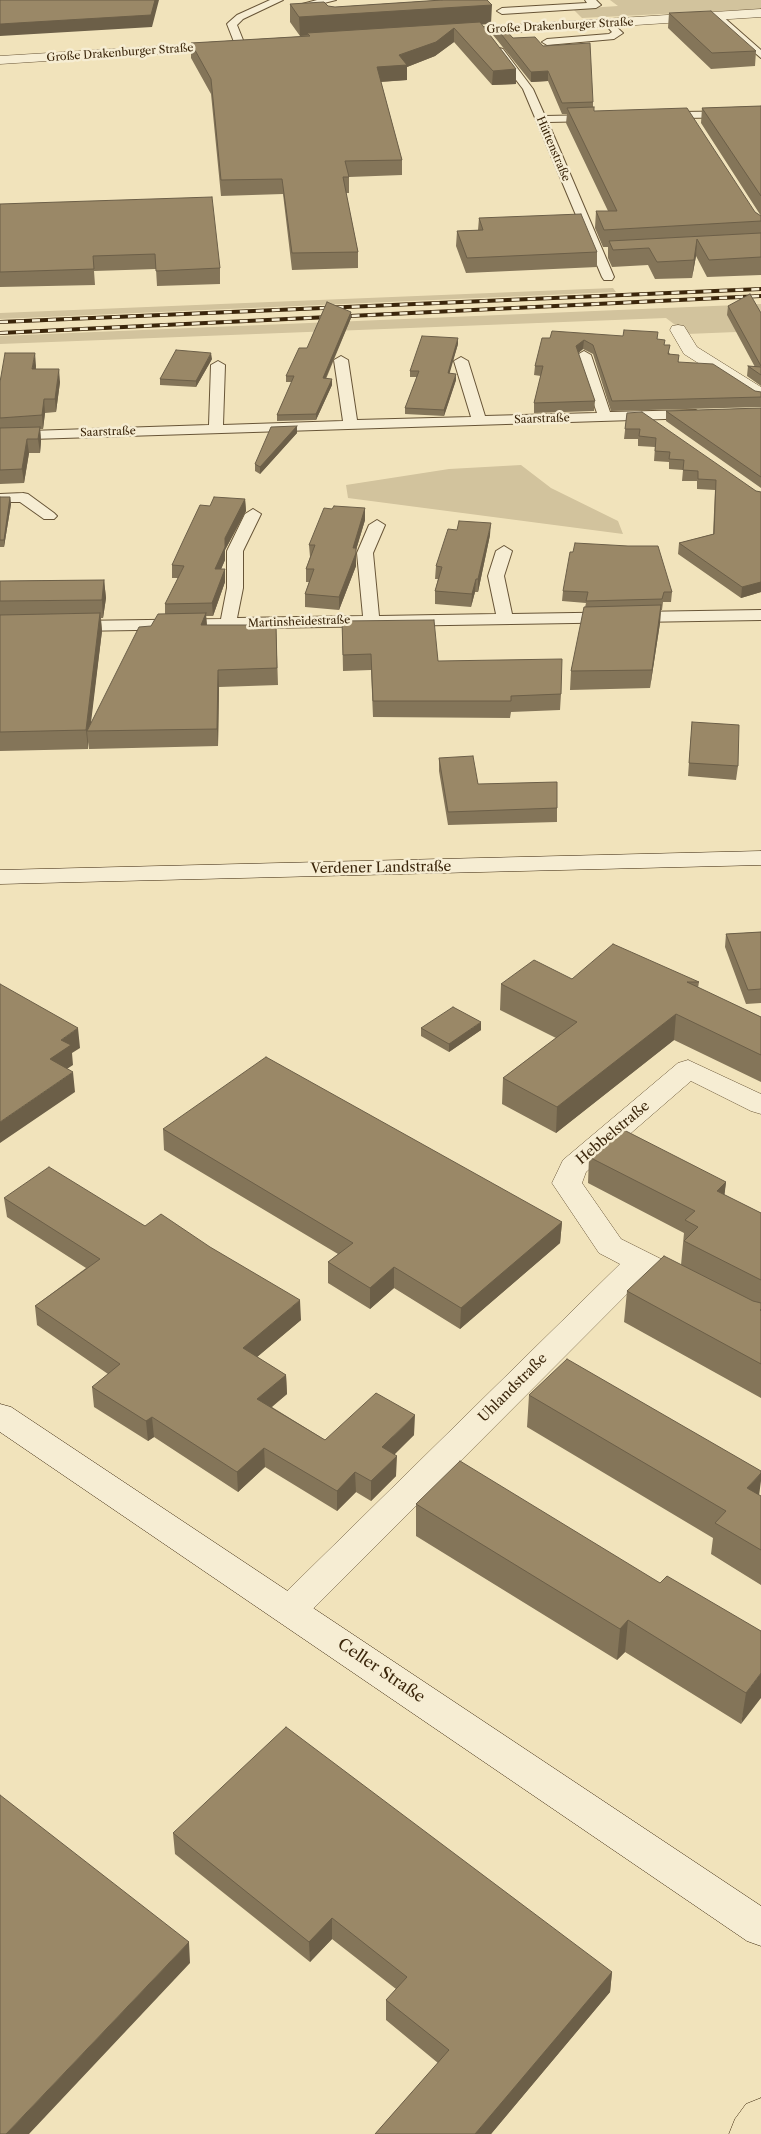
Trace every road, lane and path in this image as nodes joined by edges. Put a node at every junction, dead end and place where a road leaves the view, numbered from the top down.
1 (278, 0) edge
2 (331, 0) edge
3 (590, 0) edge
4 (259, 8) junction
5 (502, 11) dead end
6 (761, 13) edge
7 (717, 16) junction
8 (609, 23) junction
9 (482, 30) junction
10 (434, 34) edge
11 (547, 42) dead end
12 (244, 45) joint
13 (761, 55) edge
14 (0, 60) edge
15 (761, 114) edge
16 (610, 117) edge
17 (541, 119) junction
18 (696, 127) edge
19 (608, 277) dead end
20 (678, 330) dead end
21 (584, 355) edge
22 (341, 360) dead end
23 (461, 361) dead end
24 (218, 365) dead end
25 (761, 395) edge
26 (712, 413) edge
27 (644, 415) junction
28 (605, 416) junction
29 (479, 420) junction
30 (351, 424) junction
31 (216, 429) junction
32 (667, 432) edge
33 (0, 436) edge
34 (0, 498) edge
35 (253, 514) dead end
36 (49, 516) dead end
37 (377, 525) dead end
38 (504, 552) dead end
39 (761, 615) edge
40 (505, 618) junction
41 (370, 620) junction
42 (228, 624) junction
43 (60, 626) edge
44 (761, 858) edge
45 (0, 877) edge
46 (761, 1104) edge
47 (640, 1263) junction
48 (709, 1297) edge
49 (0, 1416) edge
50 (290, 1610) junction
51 (761, 1928) edge
52 (761, 2119) edge
53 (750, 2134) edge

1 - 4 lane, Große Drakenburger Straße
2 - 4 lane
3 - 5 lane
4 - 12 lane, Große Drakenburger Straße
6 - 7 street, Große Drakenburger Straße
7 - 8 street, Große Drakenburger Straße
7 - 13 lane
8 - 9 street, Große Drakenburger Straße
8 - 11 lane
9 - 10 street, Große Drakenburger Straße
9 - 17 lane, Hüttenstraße
12 - 14 street, Große Drakenburger Straße
15 - 18 lane
16 - 17 lane
17 - 19 lane, Hüttenstraße
20 - 25 street
21 - 28 lane
22 - 30 lane
23 - 29 lane
24 - 31 lane
26 - 27 lane, Saarstraße
27 - 28 lane, Saarstraße
27 - 32 lane
28 - 29 lane, Saarstraße
29 - 30 lane, Saarstraße
30 - 31 lane, Saarstraße
31 - 33 lane, Saarstraße
34 - 36 lane
35 - 42 lane, Martinsheidestraße
37 - 41 lane, Martinsheidestraße
38 - 40 lane
39 - 40 lane, Martinsheidestraße
40 - 41 lane, Martinsheidestraße
41 - 42 lane, Martinsheidestraße
42 - 43 lane, Martinsheidestraße
44 - 45 street, Verdener Landstraße
46 - 47 street, Hebbelstraße
47 - 48 street
47 - 50 street, Uhlandstraße
49 - 50 street, Celler Straße
50 - 51 street, Celler Straße
52 - 53 highway

